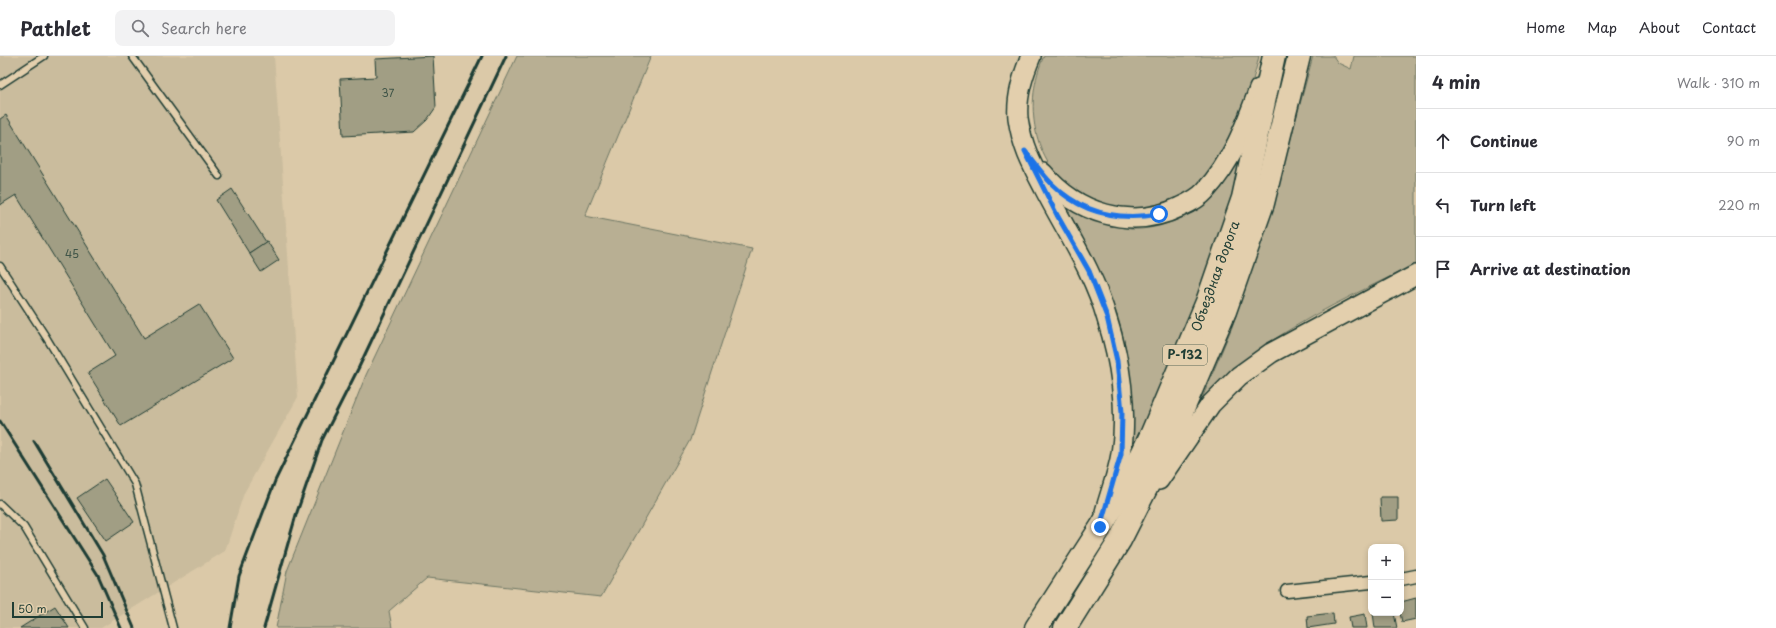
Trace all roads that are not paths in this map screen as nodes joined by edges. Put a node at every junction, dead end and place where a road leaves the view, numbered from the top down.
1 (44, 56) edge
2 (132, 56) edge
3 (1031, 56) edge
4 (1273, 56) edge
5 (1299, 56) edge
6 (0, 85) edge
7 (1025, 151) junction
8 (219, 176) dead end
9 (0, 266) edge
10 (1416, 275) edge
11 (0, 504) edge
12 (1100, 527) junction
13 (1120, 540) junction
14 (1416, 576) edge
15 (1404, 578) edge
16 (1368, 582) edge
17 (1287, 591) dead end
18 (85, 628) edge
19 (173, 628) edge
20 (1036, 628) edge
21 (1065, 628) edge

1 - 6 lane
2 - 8 lane
3 - 7 main road
4 - 7 main road
4 - 12 highway, Объездная дорога / Р-132
5 - 13 highway, Объездная дорога / Р-132
7 - 12 main road
9 - 19 lane
10 - 13 main road
11 - 18 lane
12 - 20 highway, Объездная дорога / Р-132
13 - 21 highway, Объездная дорога / Р-132
14 - 15 street
16 - 17 street

